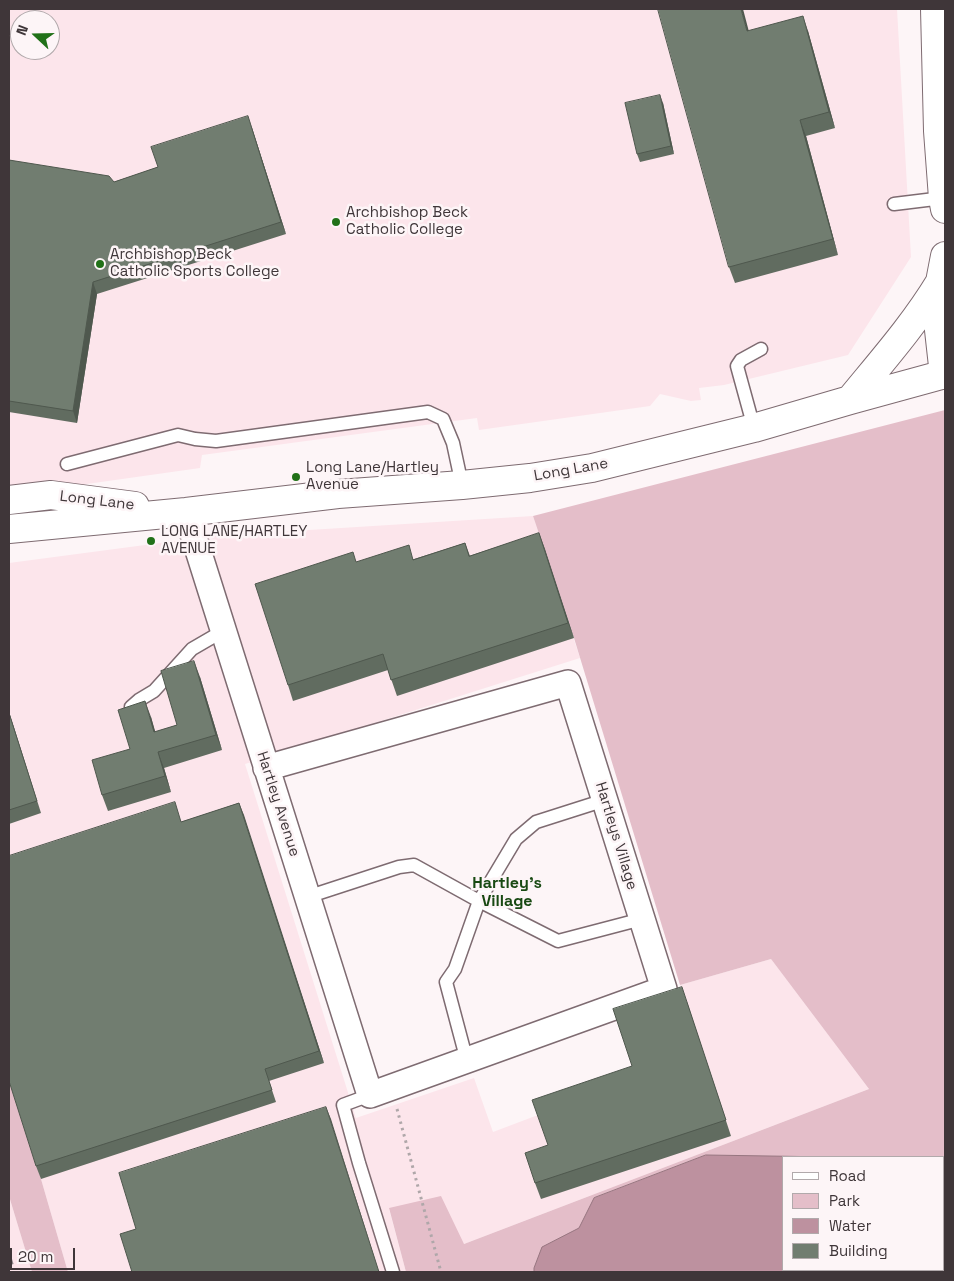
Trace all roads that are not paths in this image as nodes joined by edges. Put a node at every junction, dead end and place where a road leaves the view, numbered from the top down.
1 (935, 9) edge
2 (941, 131) edge
3 (944, 203) edge
4 (894, 204) dead end
5 (945, 256) edge
6 (940, 282) junction
7 (760, 349) dead end
8 (945, 375) edge
9 (850, 400) junction
10 (754, 428) junction
11 (67, 464) dead end
12 (462, 485) junction
13 (9, 500) edge
14 (186, 512) junction
15 (9, 529) edge
16 (223, 631) junction
17 (131, 707) edge
18 (266, 768) junction
19 (605, 800) junction
20 (307, 897) junction
21 (479, 901) junction
22 (642, 918) junction
23 (467, 1061) junction
24 (381, 1092) junction
25 (393, 1272) edge

1 - 2 main road
2 - 3 main road
3 - 4 lane
5 - 6 main road
6 - 8 main road
6 - 9 main road
7 - 10 lane
8 - 9 main road, Long Lane
9 - 10 main road, Long Lane
10 - 12 main road, Long Lane
11 - 12 lane
12 - 14 main road, Long Lane
13 - 14 main road, Long Lane
14 - 15 main road, Long Lane
14 - 16 street, Hartley Avenue
16 - 17 lane
16 - 18 street, Hartley Avenue
18 - 19 street, Hartleys Village
18 - 20 street, Hartley Avenue
19 - 21 lane
19 - 22 street, Hartleys Village
20 - 21 lane
20 - 24 street, Hartley Avenue
21 - 22 lane
21 - 23 lane
22 - 23 street, Hartleys Village
23 - 24 street, Hartleys Village
24 - 25 lane

